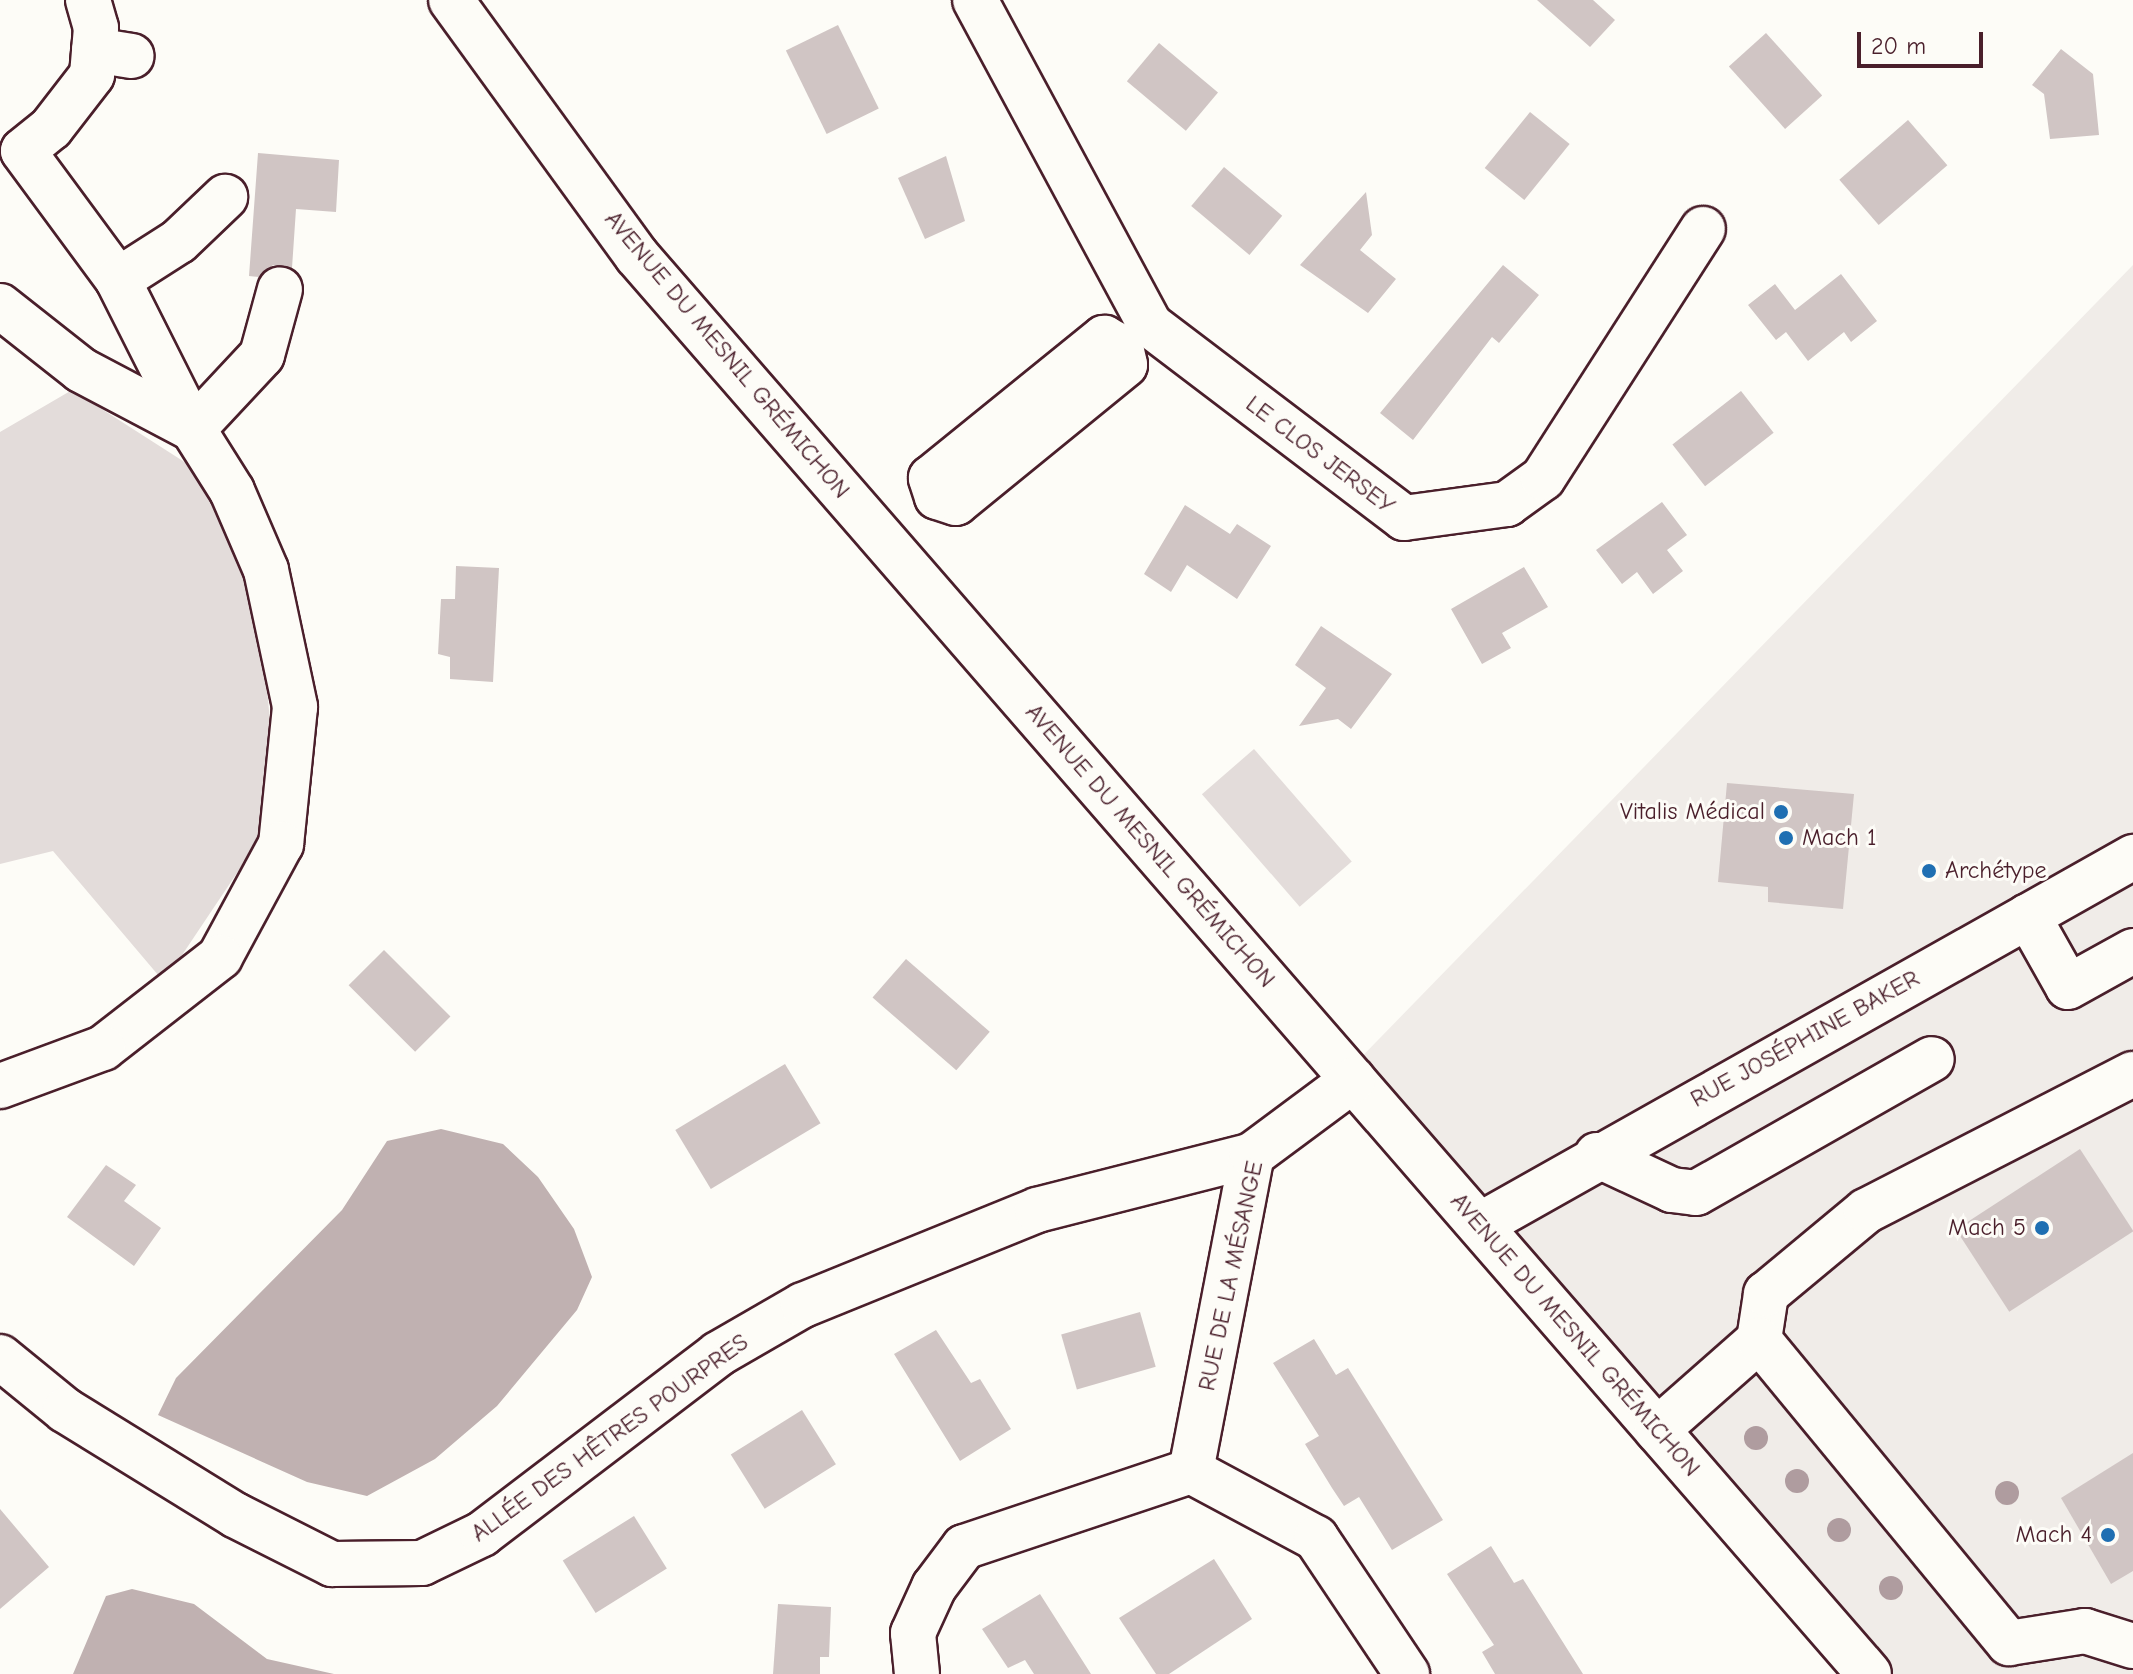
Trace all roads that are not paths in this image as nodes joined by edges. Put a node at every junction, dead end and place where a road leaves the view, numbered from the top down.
1 (88, 0) edge
2 (451, 0) edge
3 (975, 0) edge
4 (8, 145) edge
5 (225, 197) dead end
6 (1703, 229) dead end
7 (118, 280) junction
8 (280, 289) dead end
9 (0, 306) edge
10 (1136, 336) junction
11 (193, 429) junction
12 (884, 540) junction
13 (2133, 857) edge
14 (2028, 916) junction
15 (2133, 951) edge
16 (1932, 1059) dead end
17 (2133, 1074) edge
18 (1353, 1080) junction
19 (0, 1086) edge
20 (1252, 1155) junction
21 (1597, 1155) junction
22 (1480, 1225) junction
23 (1759, 1340) junction
24 (0, 1357) edge
25 (1657, 1430) junction
26 (1191, 1471) junction
27 (2133, 1646) edge
28 (917, 1674) edge
29 (1407, 1674) edge
30 (1869, 1674) edge

1 - 4 street
2 - 12 street, AVENUE DU MESNIL GRÉMICHON
3 - 10 street, LE CLOS JERSEY
4 - 7 street
5 - 7 street
6 - 10 street, LE CLOS JERSEY
7 - 11 street
8 - 11 street
9 - 11 street
10 - 12 street
11 - 19 street
12 - 18 street, AVENUE DU MESNIL GRÉMICHON
13 - 14 street, RUE JOSÉPHINE BAKER
14 - 15 street
14 - 21 street, RUE JOSÉPHINE BAKER
16 - 21 street
17 - 23 street
18 - 20 street, RUE DE LA MÉSANGE
18 - 22 street, AVENUE DU MESNIL GRÉMICHON
20 - 24 street, ALLÉE DES HÊTRES POURPRES
20 - 26 street, RUE DE LA MÉSANGE
21 - 22 street, RUE JOSÉPHINE BAKER
22 - 25 street, AVENUE DU MESNIL GRÉMICHON
23 - 25 street
23 - 27 street
25 - 30 street, AVENUE DU MESNIL GRÉMICHON
26 - 28 street
26 - 29 street

